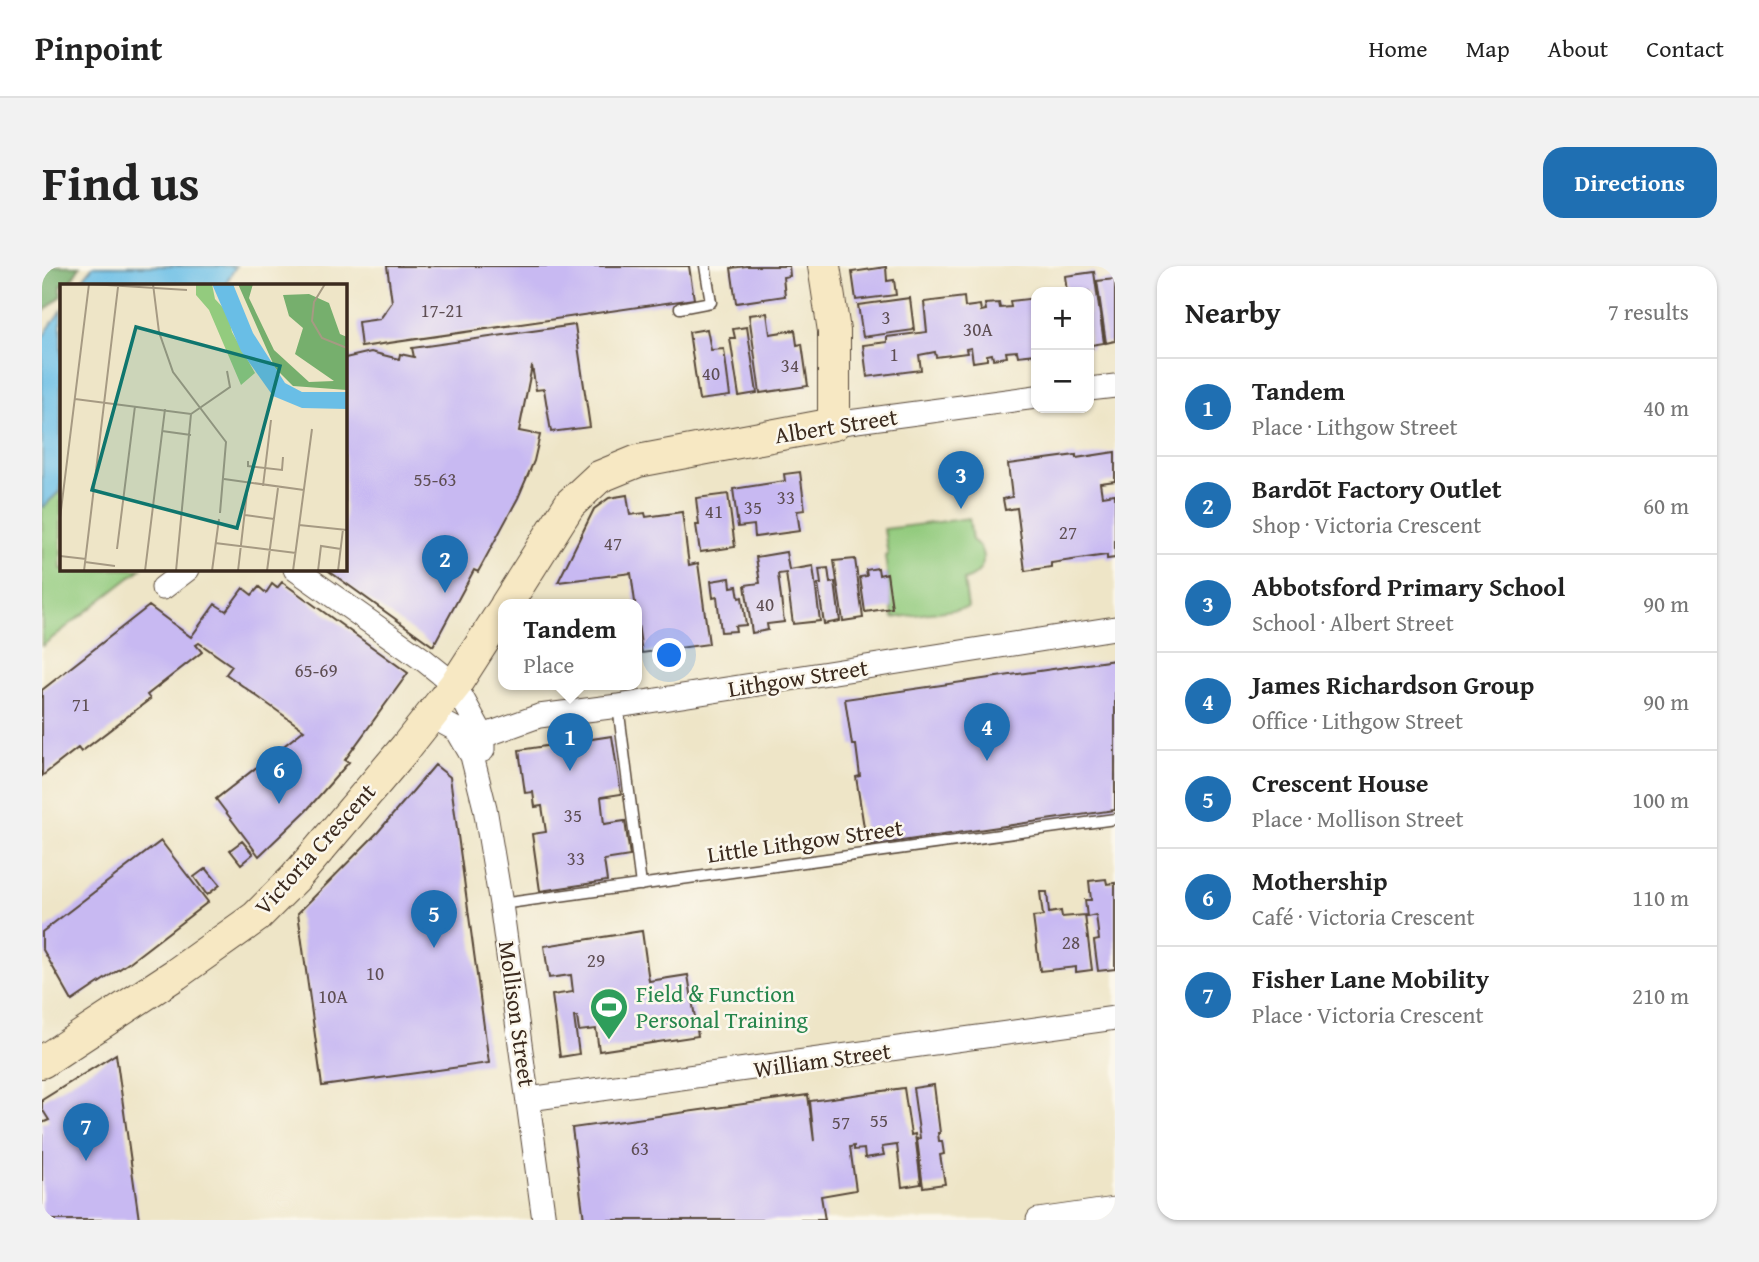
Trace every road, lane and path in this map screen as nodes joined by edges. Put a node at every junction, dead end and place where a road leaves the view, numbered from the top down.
1 (705, 266) edge
2 (828, 267) edge
3 (680, 308) dead end
4 (1115, 386) edge
5 (1094, 388) edge
6 (1031, 398) edge
7 (834, 424) junction
8 (638, 461) joint
9 (187, 570) edge
10 (296, 570) edge
11 (163, 588) dead end
12 (510, 599) edge
13 (498, 618) edge
14 (1115, 628) edge
15 (455, 685) junction
16 (618, 706) junction
17 (431, 716) junction
18 (483, 736) junction
19 (485, 808) junction
20 (1115, 819) edge
21 (641, 884) junction
22 (501, 904) junction
23 (1115, 1018) edge
24 (42, 1062) edge
25 (529, 1099) junction
26 (1115, 1209) edge
27 (544, 1220) edge
28 (1038, 1220) edge

1 - 3 lane
2 - 7 street
4 - 5 street
6 - 7 street, Albert Street
7 - 8 street, Albert Street
8 - 12 street, Victoria Crescent
9 - 11 street
10 - 15 street
13 - 15 street, Victoria Crescent
14 - 16 street, Lithgow Street
15 - 17 street, Victoria Crescent
15 - 18 street, Mollison Street
16 - 18 street, Lithgow Street
16 - 21 lane
17 - 19 street, Mollison Street
17 - 24 street, Victoria Crescent
18 - 19 street, Mollison Street
19 - 22 street, Mollison Street
20 - 21 lane, Little Lithgow Street
21 - 22 lane, Little Lithgow Street
22 - 25 street, Mollison Street
23 - 25 street, William Street
25 - 27 street, Mollison Street
26 - 28 street

